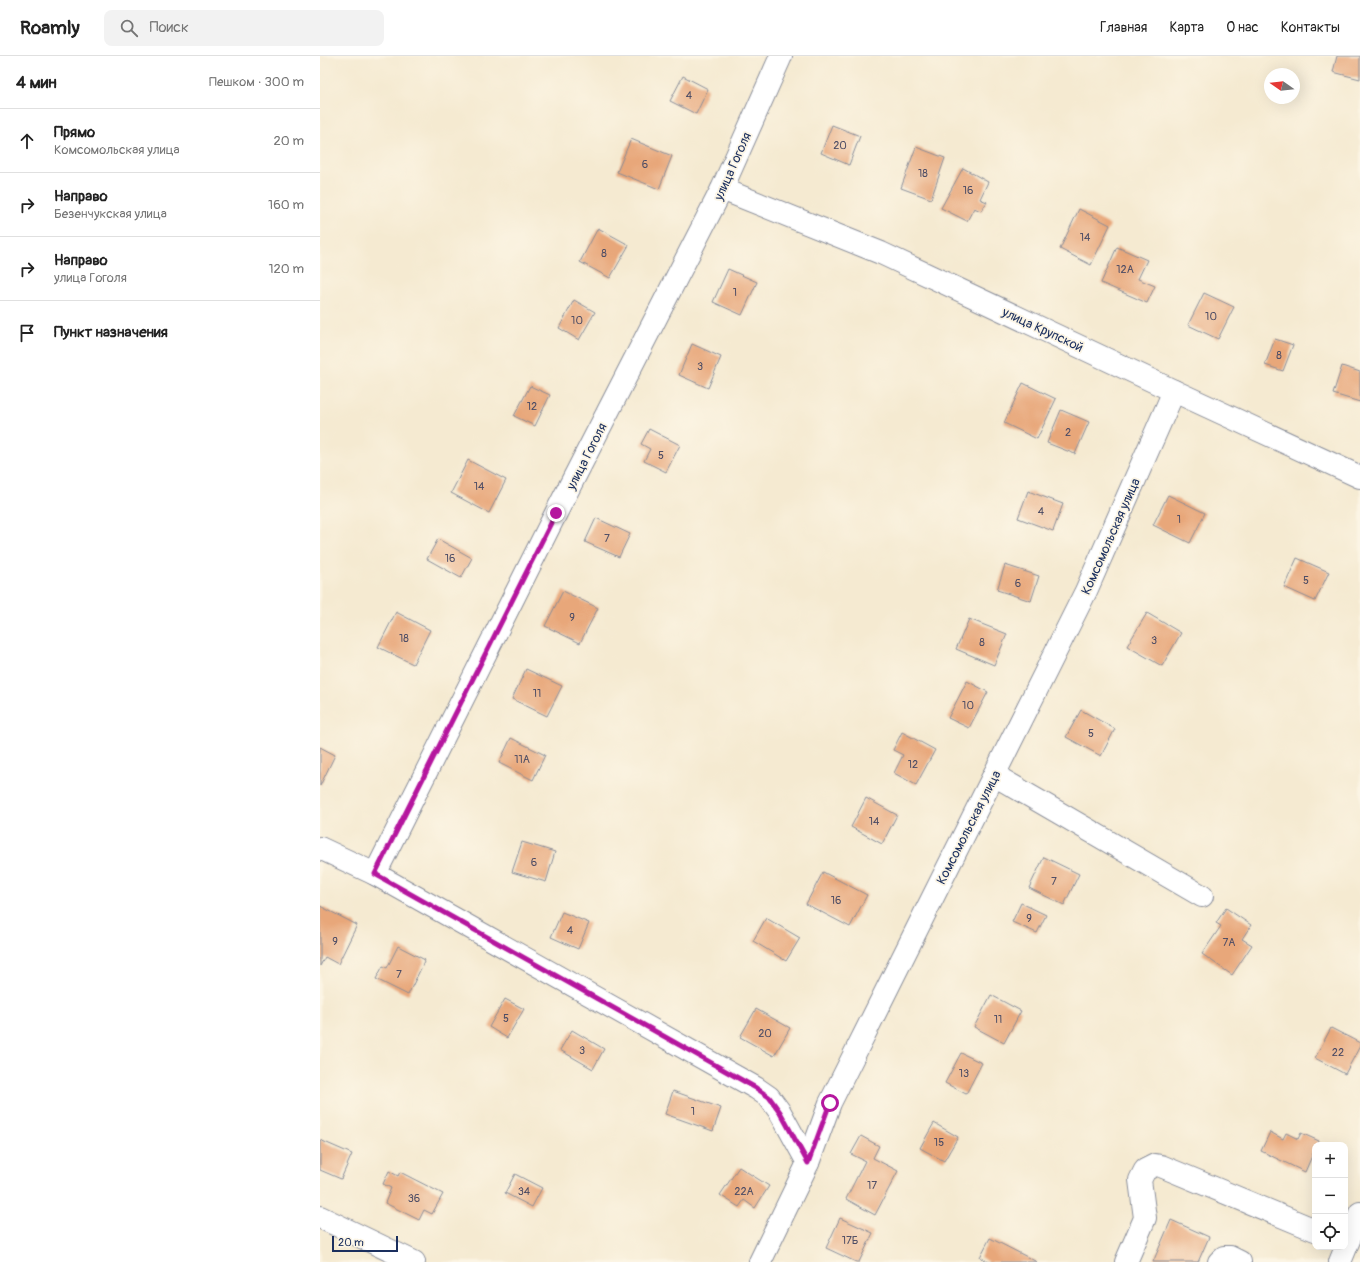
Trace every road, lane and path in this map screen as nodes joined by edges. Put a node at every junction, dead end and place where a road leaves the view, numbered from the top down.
1 (780, 56) edge
2 (722, 189) junction
3 (1174, 391) junction
4 (1360, 476) edge
5 (994, 775) junction
6 (320, 848) edge
7 (375, 874) junction
8 (1202, 896) dead end
9 (808, 1163) junction
10 (1360, 1214) edge
11 (320, 1217) edge
12 (1312, 1229) edge
13 (1348, 1241) edge
14 (414, 1262) edge
15 (760, 1262) edge
16 (1126, 1262) edge
17 (1219, 1262) edge
18 (1240, 1262) edge

1 - 2 street, улица Гоголя
2 - 3 street, улица Крупской
2 - 7 street, улица Гоголя
3 - 4 street, улица Крупской
3 - 5 street, Комсомольская улица
5 - 8 street
5 - 9 street, Комсомольская улица
6 - 7 street
7 - 9 street
9 - 15 street, Комсомольская улица
10 - 13 street
11 - 14 street
12 - 16 street
17 - 18 street

